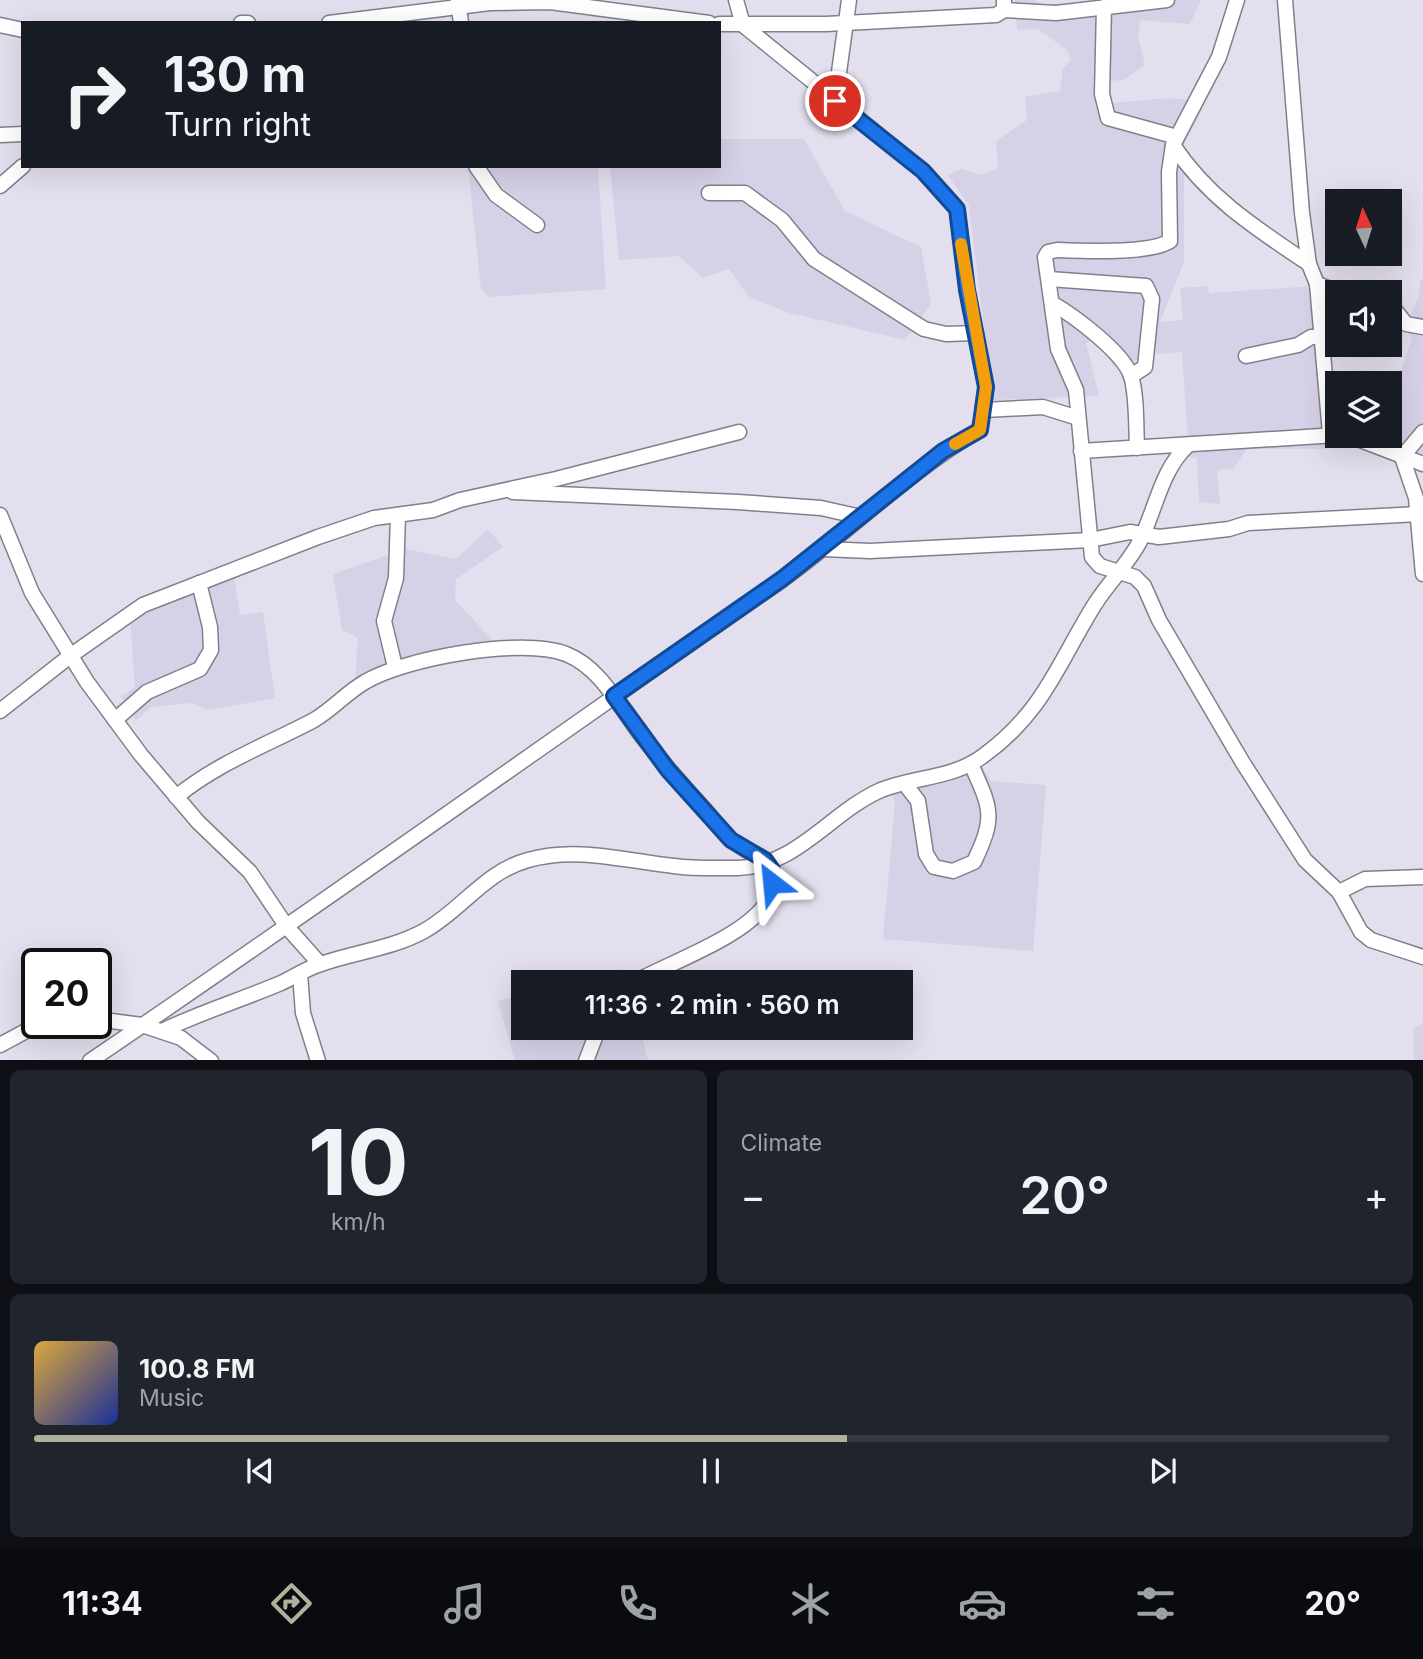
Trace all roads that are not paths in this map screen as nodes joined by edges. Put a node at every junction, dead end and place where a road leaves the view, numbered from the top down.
1 (736, 0) edge
2 (849, 0) edge
3 (1167, 0) edge
4 (1237, 0) edge
5 (1285, 0) edge
6 (573, 2) edge
7 (458, 3) edge
8 (1004, 5) edge
9 (1104, 7) junction
10 (342, 21) edge
11 (461, 21) edge
12 (696, 21) edge
13 (847, 23) junction
14 (721, 24) edge
15 (0, 25) edge
16 (743, 25) junction
17 (21, 30) edge
18 (835, 101) junction
19 (21, 134) edge
20 (0, 135) edge
21 (1175, 141) junction
22 (21, 168) edge
23 (477, 168) edge
24 (0, 186) edge
25 (709, 193) dead end
26 (537, 225) dead end
27 (1309, 264) junction
28 (1048, 279) junction
29 (1317, 285) junction
30 (1325, 288) edge
31 (1052, 303) junction
32 (1402, 319) edge
33 (1423, 327) edge
34 (976, 333) junction
35 (1323, 337) junction
36 (1246, 356) dead end
37 (1327, 371) edge
38 (1131, 376) junction
39 (984, 410) junction
40 (1078, 418) junction
41 (739, 432) dead end
42 (1423, 432) edge
43 (1325, 435) edge
44 (1188, 445) junction
45 (1137, 448) junction
46 (1380, 448) edge
47 (1082, 451) junction
48 (1402, 457) junction
49 (1423, 464) edge
50 (504, 490) junction
51 (1419, 514) junction
52 (398, 515) junction
53 (861, 517) junction
54 (2, 522) edge
55 (1143, 533) junction
56 (1090, 540) junction
57 (823, 549) junction
58 (1119, 572) junction
59 (1423, 573) edge
60 (199, 583) junction
61 (70, 656) junction
62 (395, 667) junction
63 (614, 696) junction
64 (0, 712) edge
65 (115, 720) junction
66 (971, 764) junction
67 (905, 784) junction
68 (176, 797) junction
69 (768, 864) junction
70 (1423, 877) edge
71 (1339, 892) junction
72 (287, 927) junction
73 (1423, 957) edge
74 (320, 964) junction
75 (659, 970) edge
76 (300, 974) junction
77 (112, 1021) edge
78 (142, 1025) junction
79 (162, 1031) junction
80 (21, 1034) edge
81 (594, 1040) edge
82 (0, 1045) edge
83 (90, 1060) edge
84 (211, 1060) edge
85 (318, 1060) edge
86 (586, 1060) edge

1 - 16 lane
2 - 13 lane
3 - 9 lane
4 - 21 lane
5 - 27 lane
6 - 7 lane
6 - 12 lane
7 - 10 lane
7 - 11 lane
8 - 9 lane
8 - 13 lane
9 - 21 lane
13 - 16 lane
13 - 18 lane
14 - 16 lane
15 - 17 lane
16 - 18 lane
18 - 34 lane
19 - 20 lane
21 - 27 lane
21 - 28 lane
22 - 24 lane
23 - 26 lane
25 - 34 lane
27 - 29 lane
28 - 31 lane
28 - 38 lane
29 - 30 lane
29 - 35 lane
31 - 38 lane
31 - 40 lane
32 - 33 lane
34 - 39 lane
35 - 36 lane
35 - 37 lane
38 - 45 lane
39 - 40 lane
39 - 53 lane
40 - 47 lane
41 - 50 lane
42 - 48 lane
43 - 44 lane
44 - 45 lane
44 - 55 lane
45 - 47 lane
46 - 48 lane
47 - 56 lane
48 - 49 lane
48 - 51 lane
50 - 52 lane
50 - 53 lane
51 - 55 lane
51 - 59 lane
52 - 60 lane
52 - 62 lane
53 - 57 lane
54 - 61 lane
55 - 56 lane
55 - 58 lane
56 - 57 lane
56 - 58 lane
57 - 63 lane
58 - 66 lane
58 - 71 lane
60 - 61 lane
60 - 65 lane
61 - 64 lane
61 - 65 lane
62 - 63 lane
62 - 68 lane
63 - 69 lane
63 - 72 lane
65 - 68 lane
66 - 67 lane
66 - 67 lane
67 - 69 lane
68 - 72 lane
69 - 74 lane
69 - 75 lane
70 - 71 lane
71 - 73 lane
72 - 74 lane
72 - 78 lane
74 - 76 lane
76 - 79 lane
76 - 85 lane
77 - 78 lane
78 - 79 lane
78 - 83 lane
79 - 84 lane
80 - 82 lane
81 - 86 lane

